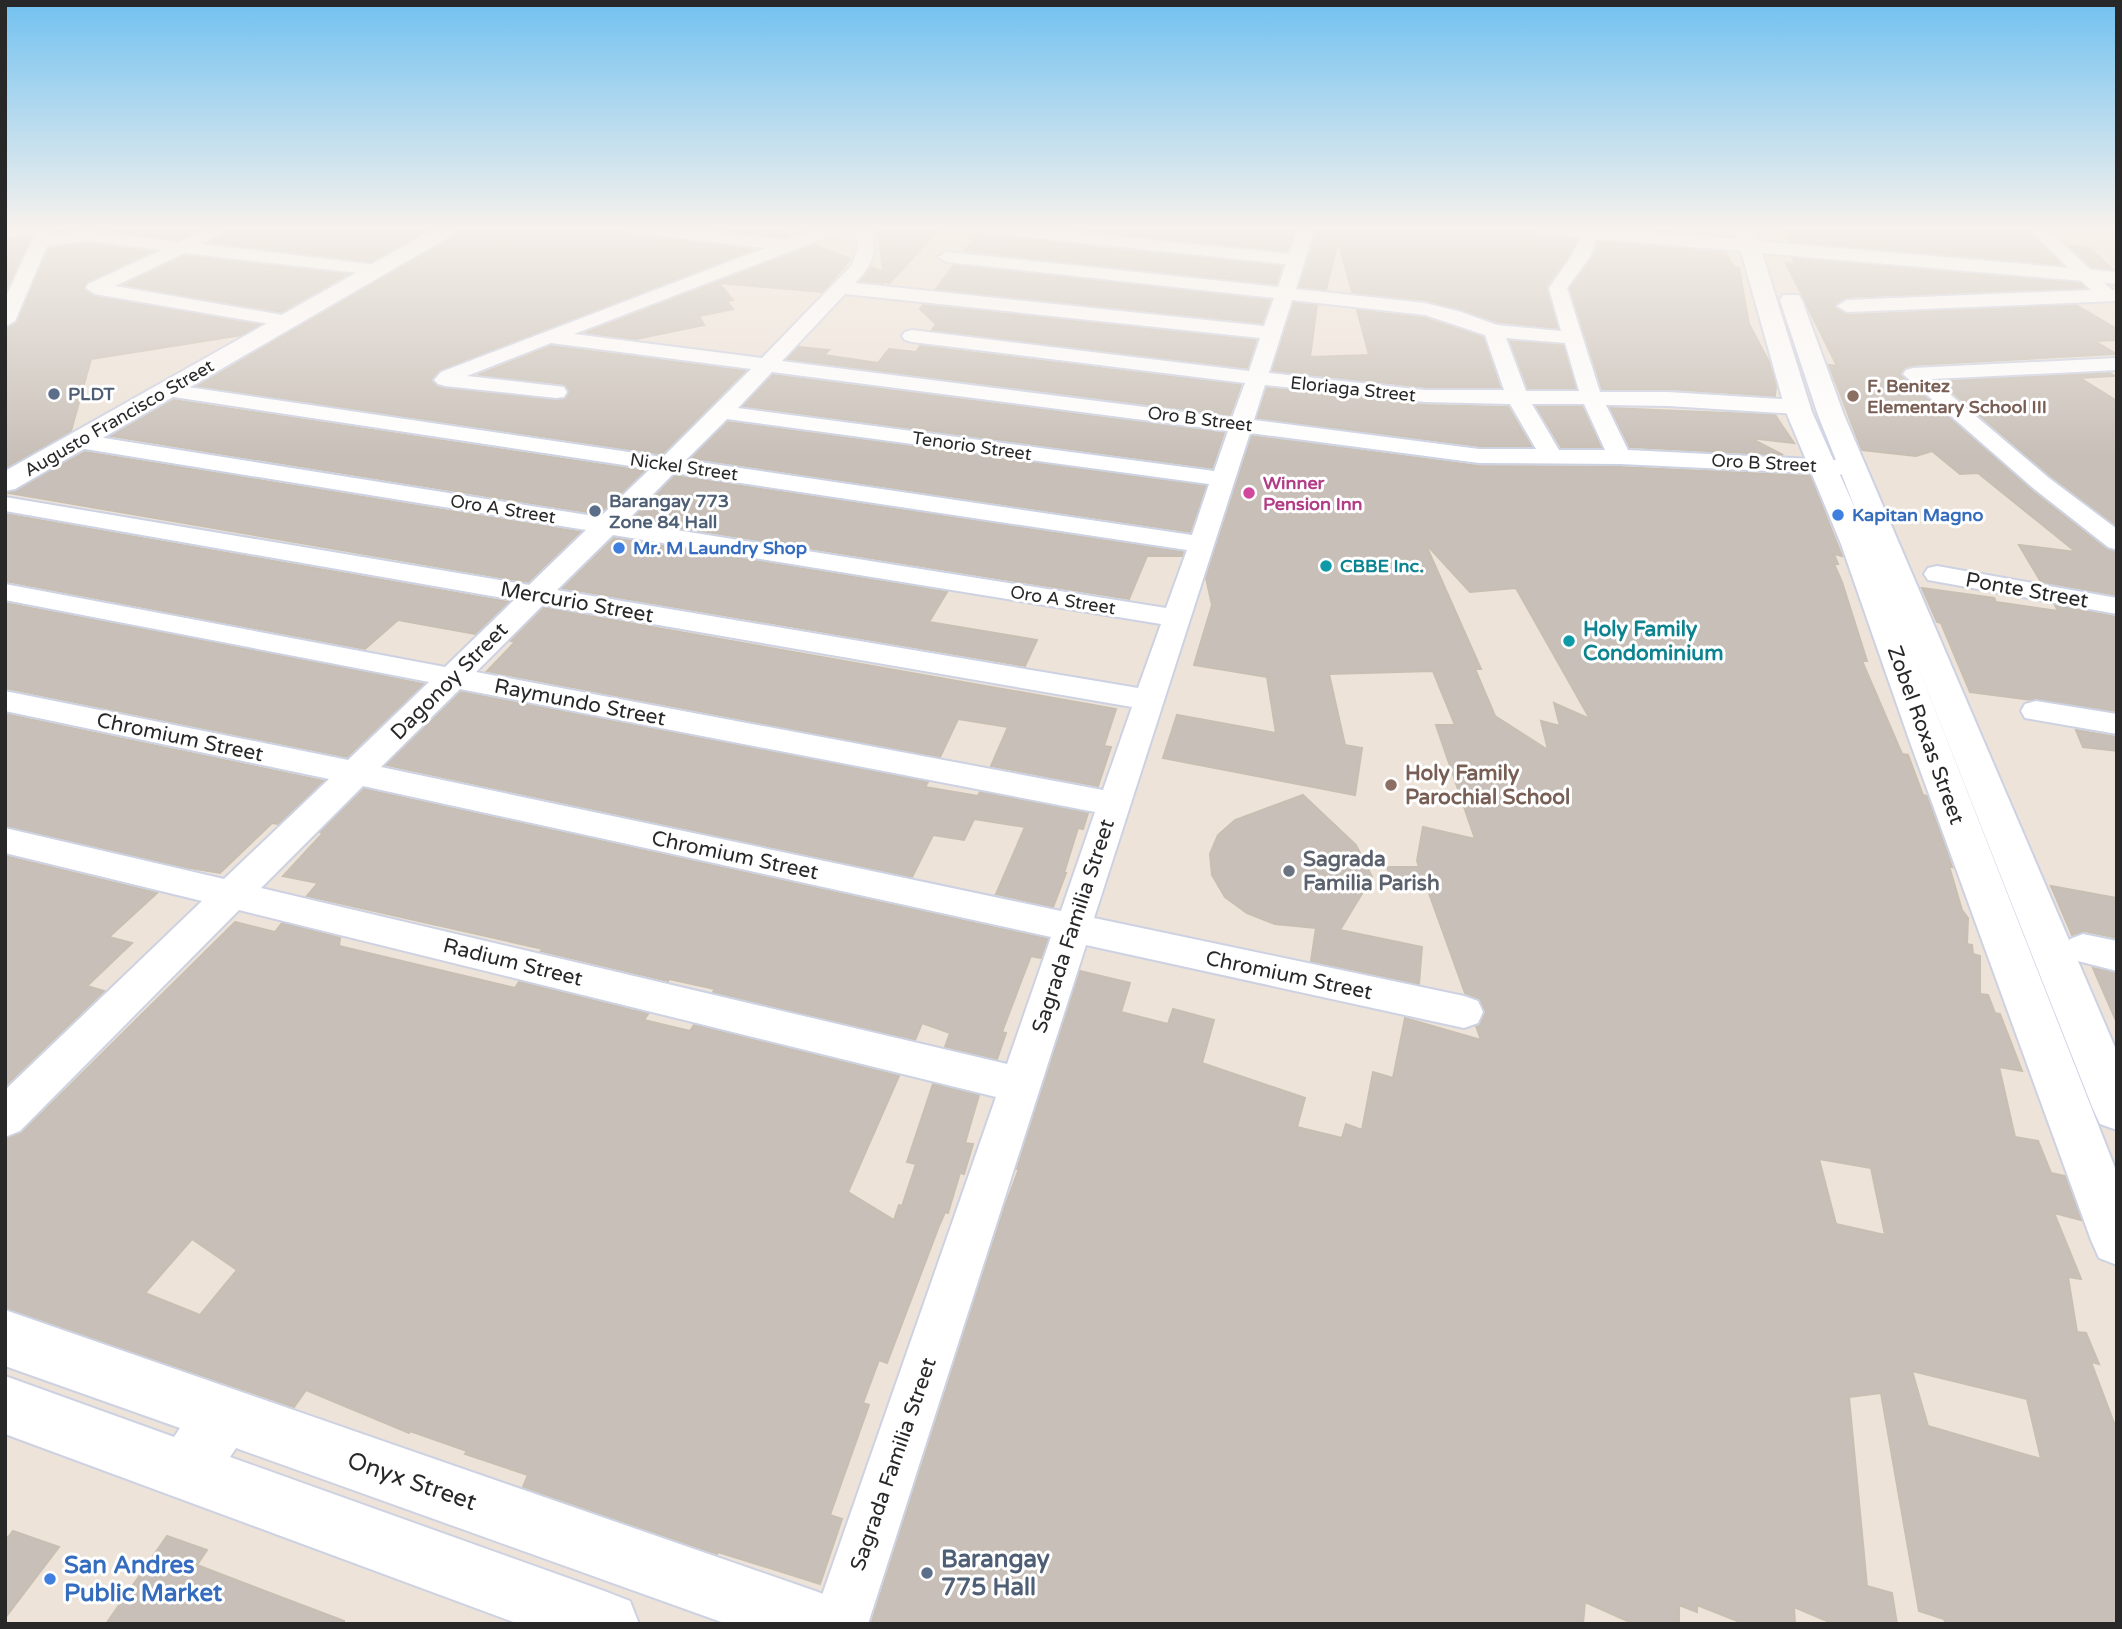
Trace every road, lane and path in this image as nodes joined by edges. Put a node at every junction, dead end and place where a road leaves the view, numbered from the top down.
1 (12, 304) edge
2 (188, 304) edge
3 (317, 304) edge
4 (635, 304) edge
5 (826, 304) edge
6 (1010, 304) edge
7 (1282, 304) edge
8 (1376, 304) edge
9 (1563, 304) edge
10 (1773, 304) edge
11 (1785, 304) edge
12 (1880, 304) edge
13 (1847, 306) dead end
14 (5, 321) edge
15 (287, 321) junction
16 (1494, 331) junction
17 (1272, 333) junction
18 (912, 336) dead end
19 (548, 337) junction
20 (1573, 338) junction
21 (2117, 364) edge
22 (767, 365) junction
23 (1257, 378) junction
24 (167, 390) junction
25 (555, 392) dead end
26 (1517, 397) junction
27 (1591, 397) junction
28 (1797, 407) junction
29 (722, 412) junction
30 (1241, 424) junction
31 (79, 441) junction
32 (1552, 457) junction
33 (1620, 457) junction
34 (668, 465) junction
35 (1838, 467) junction
36 (1223, 479) junction
37 (5, 483) edge
38 (5, 504) edge
39 (606, 526) junction
40 (2117, 541) edge
41 (1201, 544) junction
42 (1937, 574) dead end
43 (5, 592) edge
44 (536, 595) junction
45 (2117, 606) edge
46 (1176, 618) junction
47 (452, 678) junction
48 (1149, 700) junction
49 (5, 701) edge
50 (2036, 711) dead end
51 (2117, 724) edge
52 (1948, 747) junction
53 (355, 773) junction
54 (1114, 804) junction
55 (5, 840) edge
56 (232, 894) junction
57 (1072, 929) junction
58 (1464, 1012) dead end
59 (1020, 1085) junction
60 (2117, 1109) edge
61 (5, 1118) edge
62 (2117, 1240) edge
63 (5, 1338) edge
64 (5, 1405) edge
65 (224, 1415) junction
66 (186, 1471) junction
67 (607, 1624) edge
68 (818, 1624) edge
69 (839, 1624) edge

1 - 14 street
2 - 15 street
3 - 15 main road, Augusto Francisco Street
4 - 19 street
5 - 22 street, Dagonoy Street
6 - 17 street
7 - 17 street, Sagrada Familia Street
8 - 16 street
9 - 20 street
10 - 28 main road, Zobel Roxas Street
11 - 35 main road, Zobel Roxas Street
12 - 13 street
15 - 24 main road, Augusto Francisco Street
16 - 20 street
16 - 26 street
17 - 23 street, Sagrada Familia Street
18 - 23 street, Eloriaga Street
19 - 22 street, Oro B Street
19 - 25 street
20 - 27 street
21 - 40 street
22 - 29 street, Dagonoy Street
22 - 30 street, Oro B Street
23 - 26 street, Eloriaga Street
23 - 30 street, Sagrada Familia Street
24 - 31 main road, Augusto Francisco Street
24 - 34 street, Nickel Street
26 - 27 street, Eloriaga Street
26 - 32 street
27 - 28 street, Eloriaga Street
27 - 33 street
28 - 35 main road, Zobel Roxas Street
29 - 34 street, Dagonoy Street
29 - 36 street, Tenorio Street
30 - 32 street, Oro B Street
30 - 36 street, Sagrada Familia Street
31 - 37 main road, Augusto Francisco Street
31 - 39 street, Oro A Street
32 - 33 street, Oro B Street
33 - 35 street, Oro B Street
34 - 39 street, Dagonoy Street
34 - 41 street, Nickel Street
35 - 52 main road, Zobel Roxas Street
36 - 41 street, Sagrada Familia Street
38 - 44 street, Mercurio Street
39 - 44 street, Dagonoy Street
39 - 46 street, Oro A Street
41 - 46 street, Sagrada Familia Street
42 - 45 street, Ponte Street
43 - 47 street, Raymundo Street
44 - 47 street, Dagonoy Street
44 - 48 street, Mercurio Street
46 - 48 street, Sagrada Familia Street
47 - 53 street, Dagonoy Street
47 - 54 street, Raymundo Street
48 - 54 street, Sagrada Familia Street
49 - 53 street, Chromium Street
50 - 51 street
52 - 60 main road, Zobel Roxas Street
52 - 62 main road, Zobel Roxas Street
53 - 56 street, Dagonoy Street
53 - 57 street, Chromium Street
54 - 57 street, Sagrada Familia Street
55 - 56 street, Radium Street
56 - 59 street, Radium Street
56 - 61 street, Dagonoy Street
57 - 58 street, Chromium Street
57 - 59 street, Sagrada Familia Street
59 - 69 street, Sagrada Familia Street
63 - 65 main road, Onyx Street
64 - 66 main road
65 - 66 main road
65 - 68 main road, Onyx Street
66 - 67 main road

